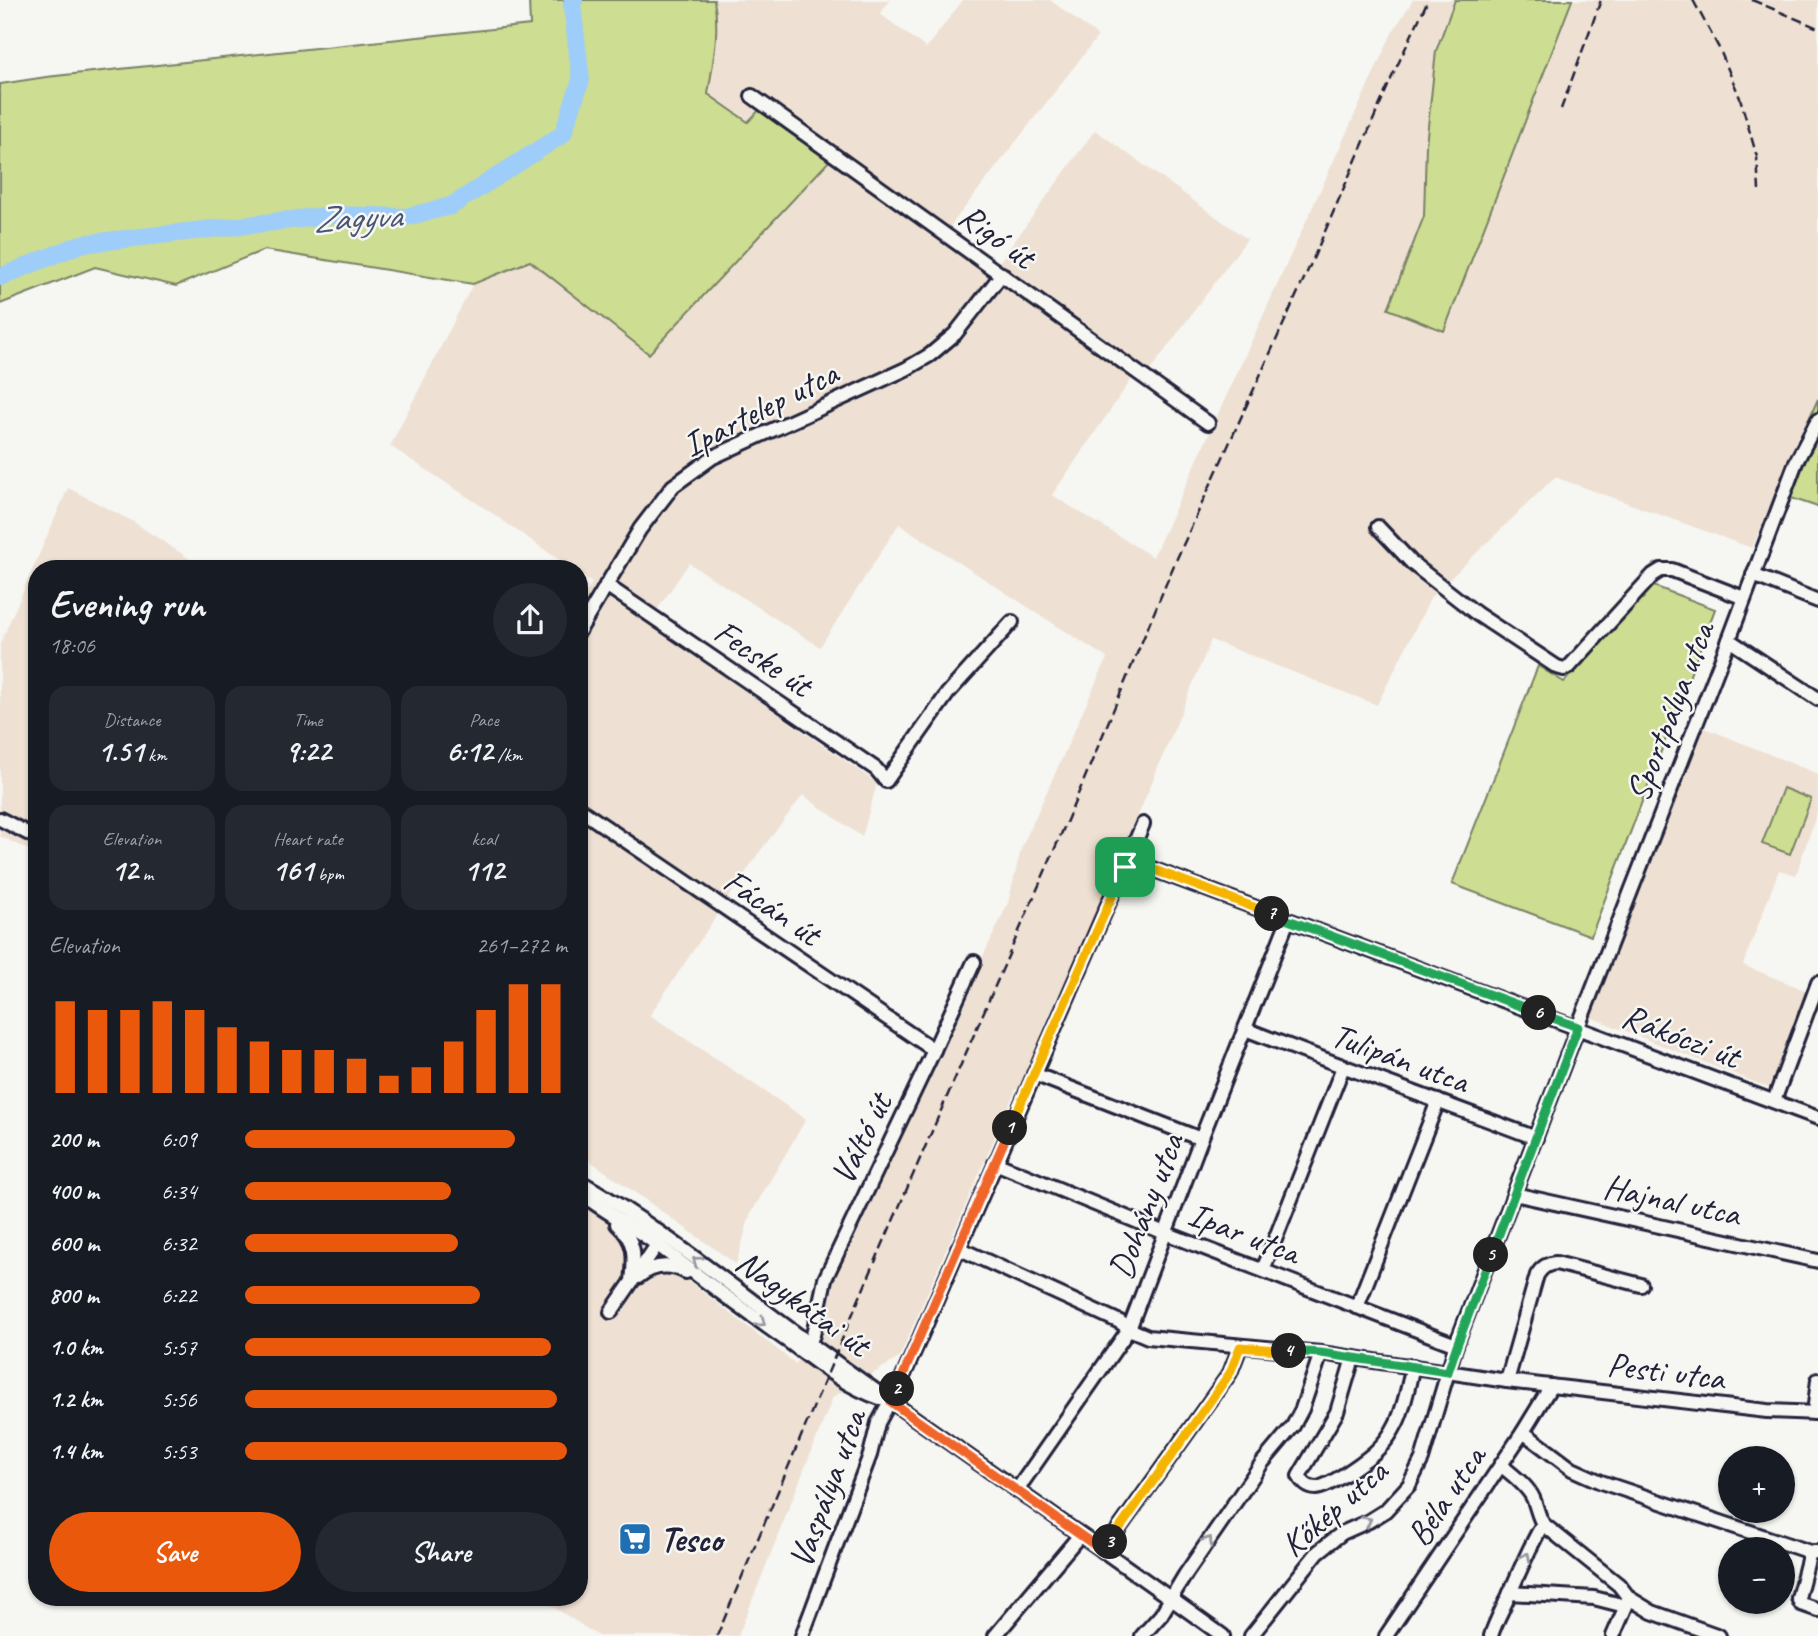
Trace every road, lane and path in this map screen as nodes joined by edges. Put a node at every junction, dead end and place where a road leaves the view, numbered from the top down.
1 (752, 96) dead end
2 (1002, 274) junction
3 (1818, 420) edge
4 (1209, 423) dead end
5 (1378, 527) dead end
6 (1753, 575) junction
7 (606, 585) junction
8 (1744, 598) junction
9 (1818, 601) edge
10 (588, 616) edge
11 (1012, 622) dead end
12 (1729, 640) junction
13 (1818, 699) edge
14 (588, 815) edge
15 (0, 820) edge
16 (1143, 824) dead end
17 (28, 834) edge
18 (1128, 860) junction
19 (1288, 920) junction
20 (974, 962) dead end
21 (1818, 983) edge
22 (1578, 1027) junction
23 (1245, 1029) junction
24 (934, 1050) junction
25 (1343, 1068) junction
26 (1034, 1074) junction
27 (1438, 1101) junction
28 (1774, 1101) junction
29 (1818, 1118) edge
30 (1536, 1138) junction
31 (1201, 1139) junction
32 (995, 1163) junction
33 (588, 1186) edge
34 (1514, 1194) junction
35 (588, 1199) edge
36 (596, 1205) junction
37 (1167, 1233) junction
38 (660, 1240) junction
39 (958, 1248) junction
40 (1818, 1261) edge
41 (1263, 1270) junction
42 (632, 1282) junction
43 (705, 1282) junction
44 (1641, 1285) dead end
45 (1357, 1307) junction
46 (611, 1312) dead end
47 (1129, 1329) junction
48 (809, 1343) junction
49 (1457, 1345) junction
50 (1240, 1347) junction
51 (1321, 1353) junction
52 (1353, 1358) junction
53 (1413, 1366) junction
54 (1448, 1372) junction
55 (1818, 1380) edge
56 (1507, 1381) junction
57 (1551, 1385) junction
58 (891, 1402) junction
59 (1816, 1413) edge
60 (1523, 1432) junction
61 (1501, 1465) junction
62 (1017, 1490) junction
63 (1543, 1524) junction
64 (1080, 1535) junction
65 (1103, 1551) junction
66 (1814, 1552) edge
67 (1510, 1593) junction
68 (1171, 1598) junction
69 (1627, 1602) junction
70 (1818, 1610) edge
71 (802, 1636) edge
72 (995, 1636) edge
73 (1142, 1636) edge
74 (1223, 1636) edge
75 (1251, 1636) edge
76 (1386, 1636) edge
77 (1491, 1636) edge
78 (1613, 1636) edge
79 (1719, 1636) edge

1 - 2 street, Rigó út
2 - 4 street, Rigó út
2 - 7 street, Ipartelep utca
3 - 6 street, Sportpálya utca
5 - 8 street
6 - 8 street, Sportpálya utca
6 - 9 street
7 - 10 street, Ipartelep utca
7 - 11 street, Fecske út
8 - 12 street, Sportpálya utca
12 - 13 street
12 - 22 street, Sportpálya utca
14 - 24 street, Fácán út
15 - 17 street
16 - 18 street, Vaspálya utca
18 - 19 street, Rákóczi út
18 - 26 street, Vaspálya utca
19 - 22 street, Rákóczi út
19 - 23 street, Dohány utca
20 - 24 street, Váltó út
21 - 28 street
22 - 28 street, Rákóczi út
22 - 30 street, Sportpálya utca
23 - 25 street, Tulipán utca
23 - 31 street, Dohány utca
24 - 48 street, Váltó út
25 - 27 street, Tulipán utca
25 - 41 street
26 - 31 street
26 - 32 street, Vaspálya utca
27 - 30 street, Tulipán utca
27 - 45 street
28 - 29 street, Rákóczi út
30 - 34 street, Sportpálya utca
31 - 37 street, Dohány utca
32 - 37 street, Ipar utca
32 - 39 street, Vaspálya utca
33 - 38 street, Nagykátai út
34 - 40 street, Hajnal utca
34 - 49 street, Kőkép utca
35 - 36 street, Nagykátai út
36 - 38 street, Nagykátai út
36 - 42 street
37 - 41 street, Ipar utca
37 - 47 street, Dohány utca
38 - 42 street
38 - 43 street, Nagykátai út
48 -> 38 street, Nagykátai út
39 - 47 street, Pesti utca
39 - 58 street, Vaspálya utca
41 - 45 street, Ipar utca
42 - 43 street
42 - 46 street
43 -> 58 street, Nagykátai út
44 - 56 street
45 - 49 street, Ipar utca
47 - 50 street, Pesti utca
47 - 62 street, Dohány utca
48 - 58 street, Nagykátai út
49 - 54 street, Kőkép utca
50 - 51 street, Pesti utca
50 - 65 street
51 - 52 street, Pesti utca
68 -> 51 street
52 - 53 street, Pesti utca
52 - 53 street
53 - 54 street, Pesti utca
54 - 56 street, Pesti utca
75 -> 54 street, Kőkép utca
55 - 59 street
56 - 57 street, Pesti utca
57 - 59 street, Pesti utca
57 - 60 street, Béla utca
58 - 62 street
58 - 71 street, Vaspálya utca
60 - 61 street, Béla utca
60 - 66 street
61 - 63 street
61 - 76 street, Béla utca
62 - 64 street
67 -> 63 street
63 - 69 street
64 - 65 street
64 - 72 street
65 - 68 street
66 - 70 street
67 - 69 street
67 - 77 street
68 - 73 street
68 - 74 street
69 - 78 street
69 - 79 street

